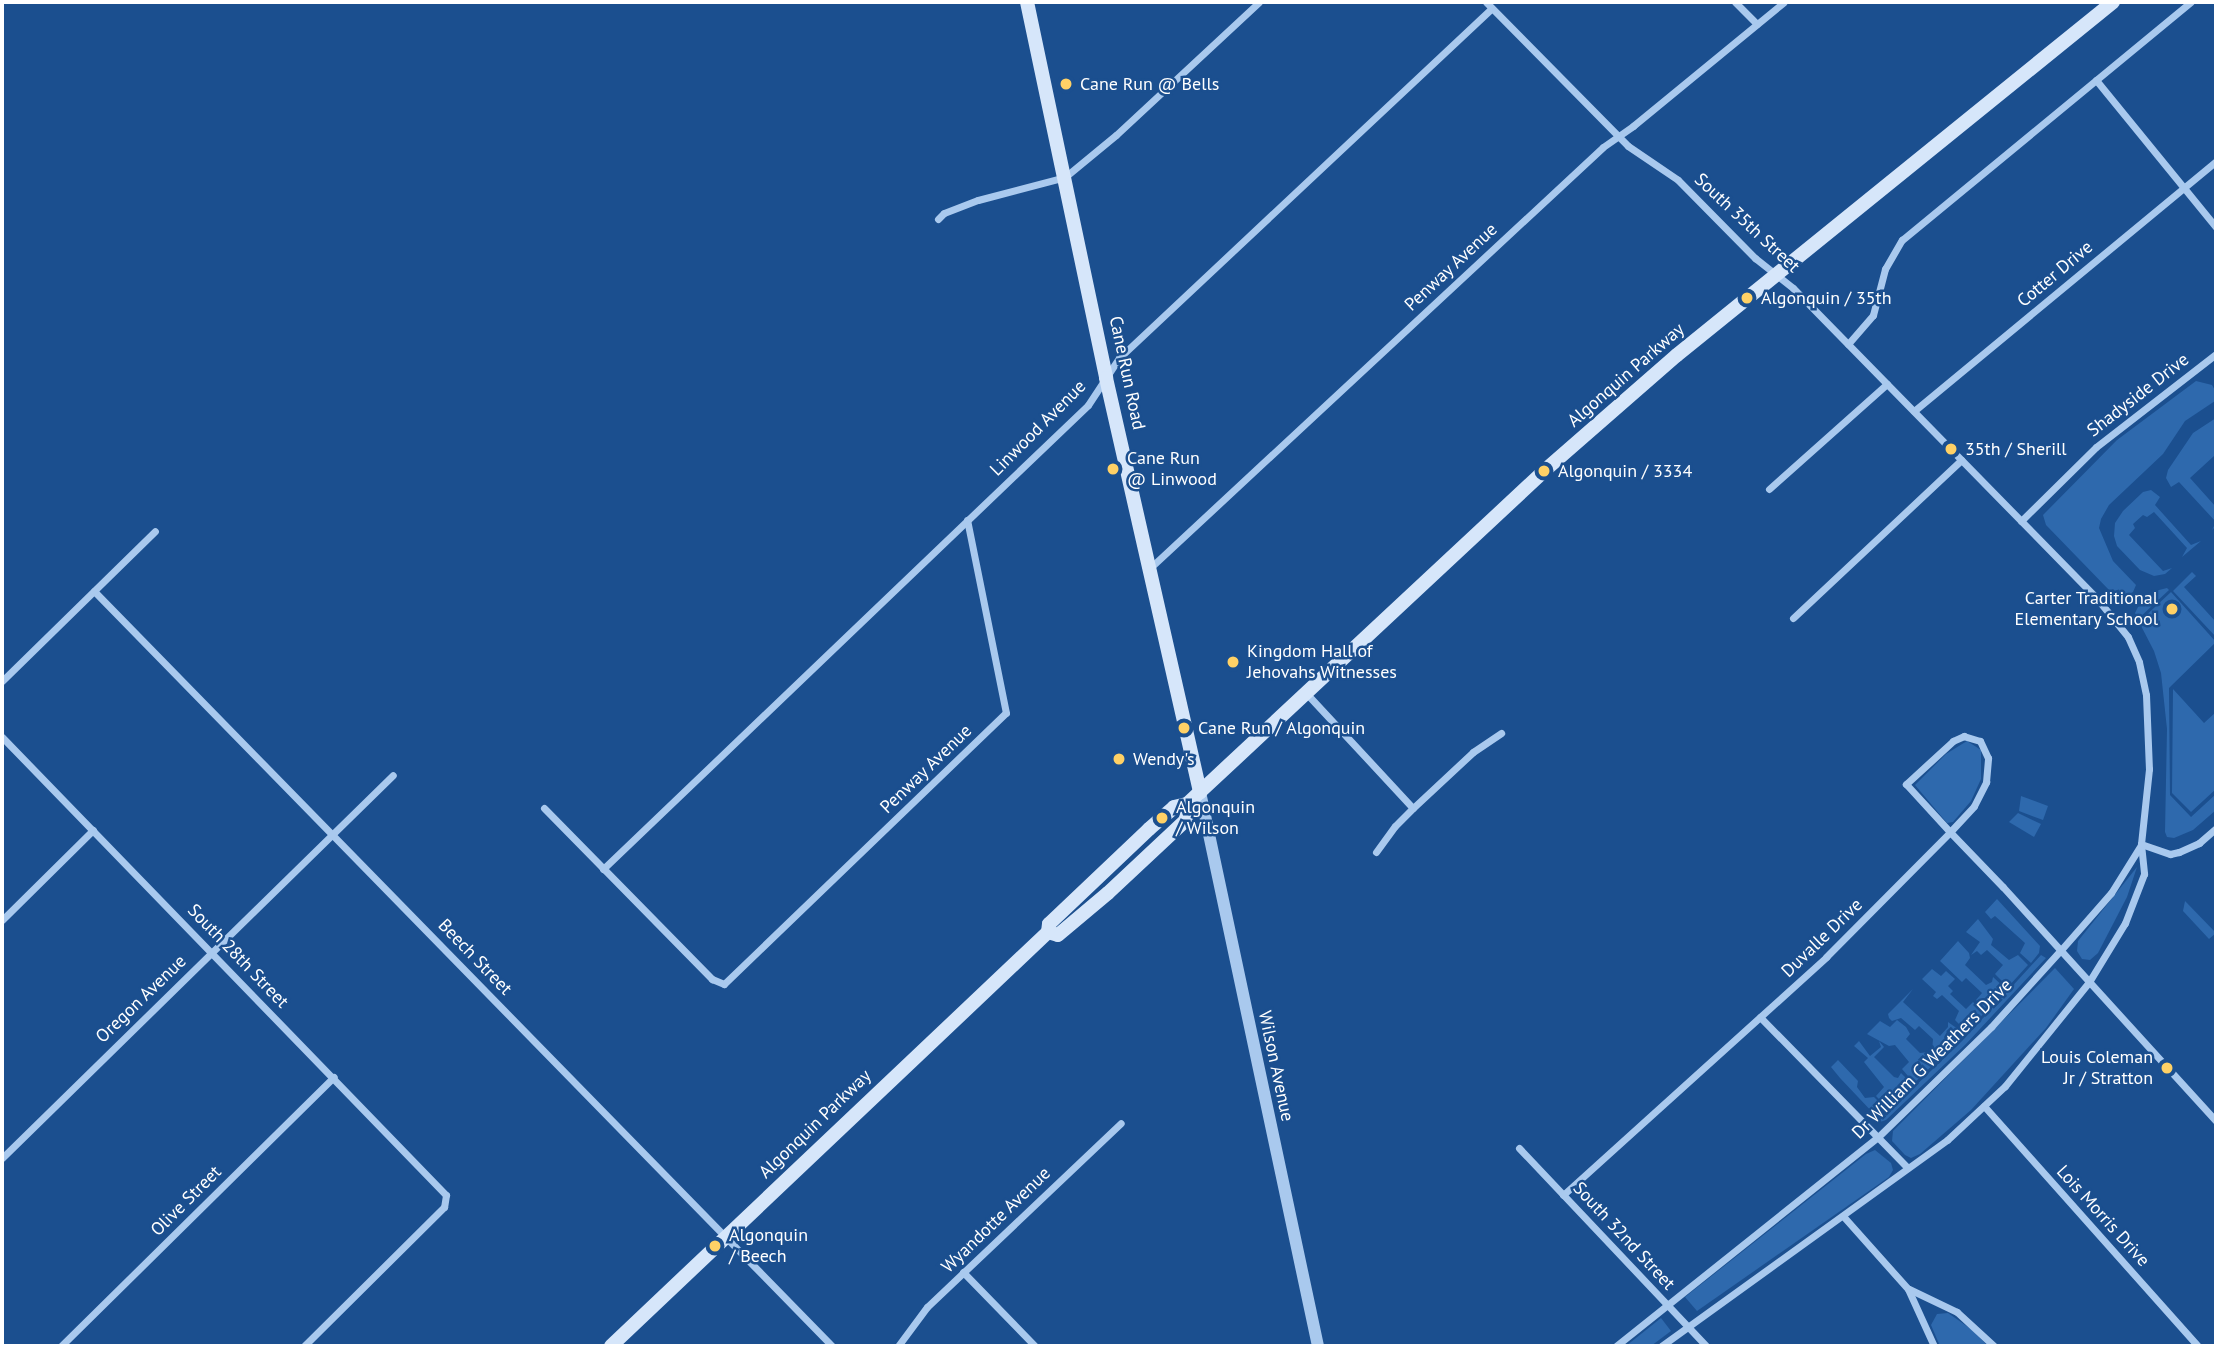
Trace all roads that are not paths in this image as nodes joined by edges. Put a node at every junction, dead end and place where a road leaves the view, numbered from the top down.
1 (1027, 2) edge
2 (1259, 2) edge
3 (1735, 2) edge
4 (1784, 2) edge
5 (2113, 2) edge
6 (2191, 2) edge
7 (1489, 5) edge
8 (1757, 24) junction
9 (2096, 80) junction
10 (1618, 136) junction
11 (2216, 161) edge
12 (1065, 177) junction
13 (2185, 187) junction
14 (938, 219) dead end
15 (2216, 227) edge
16 (1776, 275) junction
17 (1848, 344) junction
18 (2216, 354) edge
19 (1106, 378) junction
20 (1887, 384) junction
21 (1914, 411) junction
22 (1961, 460) junction
23 (1769, 489) dead end
24 (967, 520) junction
25 (2021, 521) junction
26 (155, 531) dead end
27 (1149, 568) junction
28 (94, 591) junction
29 (1794, 618) dead end
30 (2140, 667) joint
31 (2, 681) edge
32 (1306, 693) junction
33 (1501, 733) dead end
34 (2, 737) edge
35 (393, 775) dead end
36 (1200, 792) junction
37 (544, 808) dead end
38 (1413, 808) junction
39 (2216, 828) edge
40 (93, 830) junction
41 (1950, 832) junction
42 (332, 835) junction
43 (2141, 844) junction
44 (1376, 852) dead end
45 (603, 869) junction
46 (2, 919) edge
47 (2060, 951) junction
48 (212, 952) junction
49 (2089, 982) junction
50 (1760, 1017) junction
51 (334, 1077) junction
52 (1984, 1106) junction
53 (2214, 1115) edge
54 (1121, 1123) dead end
55 (1878, 1137) junction
56 (1519, 1148) dead end
57 (2, 1158) edge
58 (1908, 1168) junction
59 (1563, 1195) junction
60 (1843, 1216) junction
61 (725, 1237) junction
62 (963, 1272) junction
63 (1908, 1289) junction
64 (1667, 1305) junction
65 (1687, 1327) junction
66 (61, 1346) edge
67 (303, 1346) edge
68 (611, 1346) edge
69 (832, 1346) edge
70 (898, 1346) edge
71 (1035, 1346) edge
72 (1318, 1346) edge
73 (1616, 1346) edge
74 (1661, 1346) edge
75 (1706, 1346) edge
76 (1934, 1346) edge
77 (1994, 1346) edge
78 (2198, 1346) edge

1 - 12 main road, Cane Run Road
2 - 12 street
3 - 8 street
4 - 8 street, Penway Avenue
5 - 16 main road, Algonquin Parkway
6 - 9 street
7 - 10 street, South 35th Street
7 - 19 street, Linwood Avenue
8 - 10 street, Penway Avenue
9 - 13 street
9 - 17 street
10 - 16 street, South 35th Street
10 - 27 street, Penway Avenue
11 - 13 street, Cotter Drive
12 - 14 street
12 - 19 main road, Cane Run Road
13 - 15 street
13 - 21 street, Cotter Drive
16 - 17 street, South 35th Street
16 - 32 main road, Algonquin Parkway
17 - 20 street, South 35th Street
18 - 25 street, Shadyside Drive
19 - 24 street, Linwood Avenue
19 - 27 main road, Cane Run Road
20 - 21 street, South 35th Street
20 - 23 street
21 - 22 street, South 35th Street
22 - 25 street, South 35th Street
22 - 29 street
24 - 45 street, Linwood Avenue
24 - 45 street, Penway Avenue
25 - 30 street, South 35th Street
26 - 28 street
27 - 36 main road, Cane Run Road
28 - 31 street
28 - 42 street, Beech Street
30 - 43 street, Dr William G Weathers Drive
32 - 36 main road, Algonquin Parkway
32 - 38 street
33 - 38 street
34 - 40 street, South 28th Street
35 - 42 street, Oregon Avenue
36 - 61 main road, Algonquin Parkway
36 - 72 street, Wilson Avenue
37 - 45 street
38 - 44 street
39 - 43 street
40 - 46 street
40 - 48 street, South 28th Street
41 - 41 street, Duvalle Drive
41 - 47 street
41 - 50 street, Duvalle Drive
42 - 48 street, Oregon Avenue
42 - 61 street, Beech Street
43 - 47 street, Dr William G Weathers Drive
43 - 49 street, Dr William G Weathers Drive
47 - 49 street
47 - 55 street, Dr William G Weathers Drive
48 - 51 street, South 28th Street
48 - 57 street, Oregon Avenue
49 - 52 street, Dr William G Weathers Drive
49 - 53 street
50 - 55 street
50 - 59 street, Duvalle Drive
51 - 66 street, Olive Street
51 - 67 street, South 28th Street
52 - 58 street, Dr William G Weathers Drive
52 - 78 street, Lois Morris Drive
54 - 62 street, Wyandotte Avenue
55 - 58 street
55 - 64 street, Dr William G Weathers Drive
56 - 59 street, South 32nd Street
58 - 60 street, Dr William G Weathers Drive
59 - 64 street, South 32nd Street
60 - 63 street
60 - 65 street, Dr William G Weathers Drive
61 - 68 main road, Algonquin Parkway
61 - 69 street, Beech Street
62 - 70 street, Wyandotte Avenue
62 - 71 street
63 - 76 street
63 - 77 street
64 - 65 street, South 32nd Street
64 - 73 street, Dr William G Weathers Drive
65 - 74 street, Dr William G Weathers Drive
65 - 75 street, South 32nd Street

